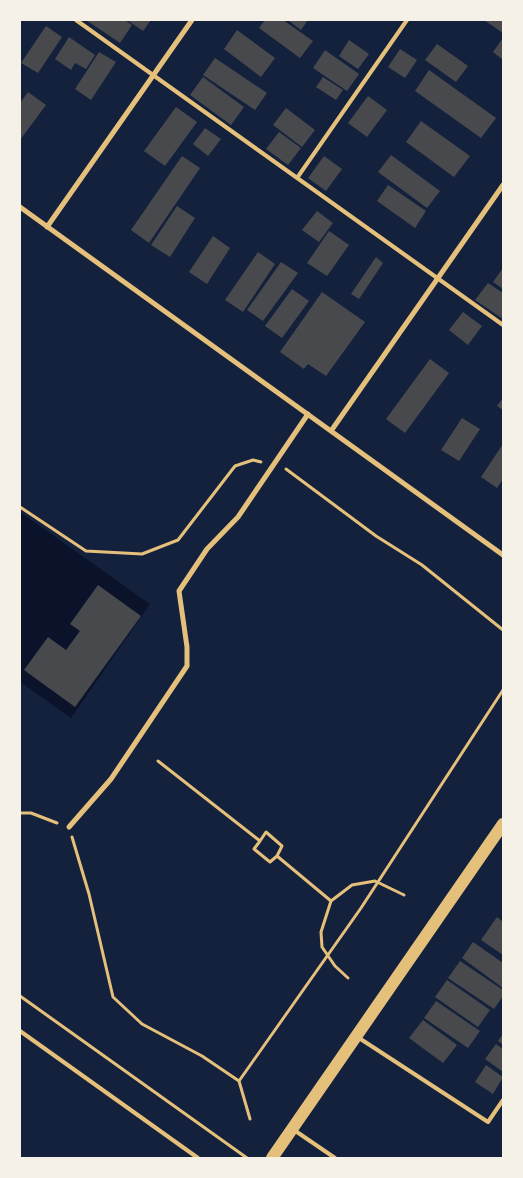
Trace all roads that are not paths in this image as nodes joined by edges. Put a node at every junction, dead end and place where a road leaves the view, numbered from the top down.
1 (76, 20) edge
2 (192, 20) edge
3 (407, 20) edge
4 (153, 76) junction
5 (297, 178) junction
6 (503, 184) edge
7 (20, 207) edge
8 (48, 227) junction
9 (438, 278) junction
10 (503, 325) edge
11 (308, 414) junction
12 (331, 431) junction
13 (503, 555) edge
14 (503, 824) edge
15 (69, 827) road end
16 (20, 1031) edge
17 (357, 1036) junction
18 (503, 1100) edge
19 (292, 1129) junction
20 (198, 1158) edge
21 (272, 1158) edge
22 (335, 1158) edge

1 - 4 lane
2 - 4 street
3 - 5 lane
4 - 5 lane
4 - 8 street
5 - 9 lane
6 - 9 street
7 - 8 street
8 - 11 street
9 - 10 lane
9 - 12 street
11 - 12 street
11 - 15 street
12 - 13 street
14 - 17 main road
16 - 20 lane
17 - 18 lane
17 - 19 main road
19 - 21 main road
19 - 22 lane

